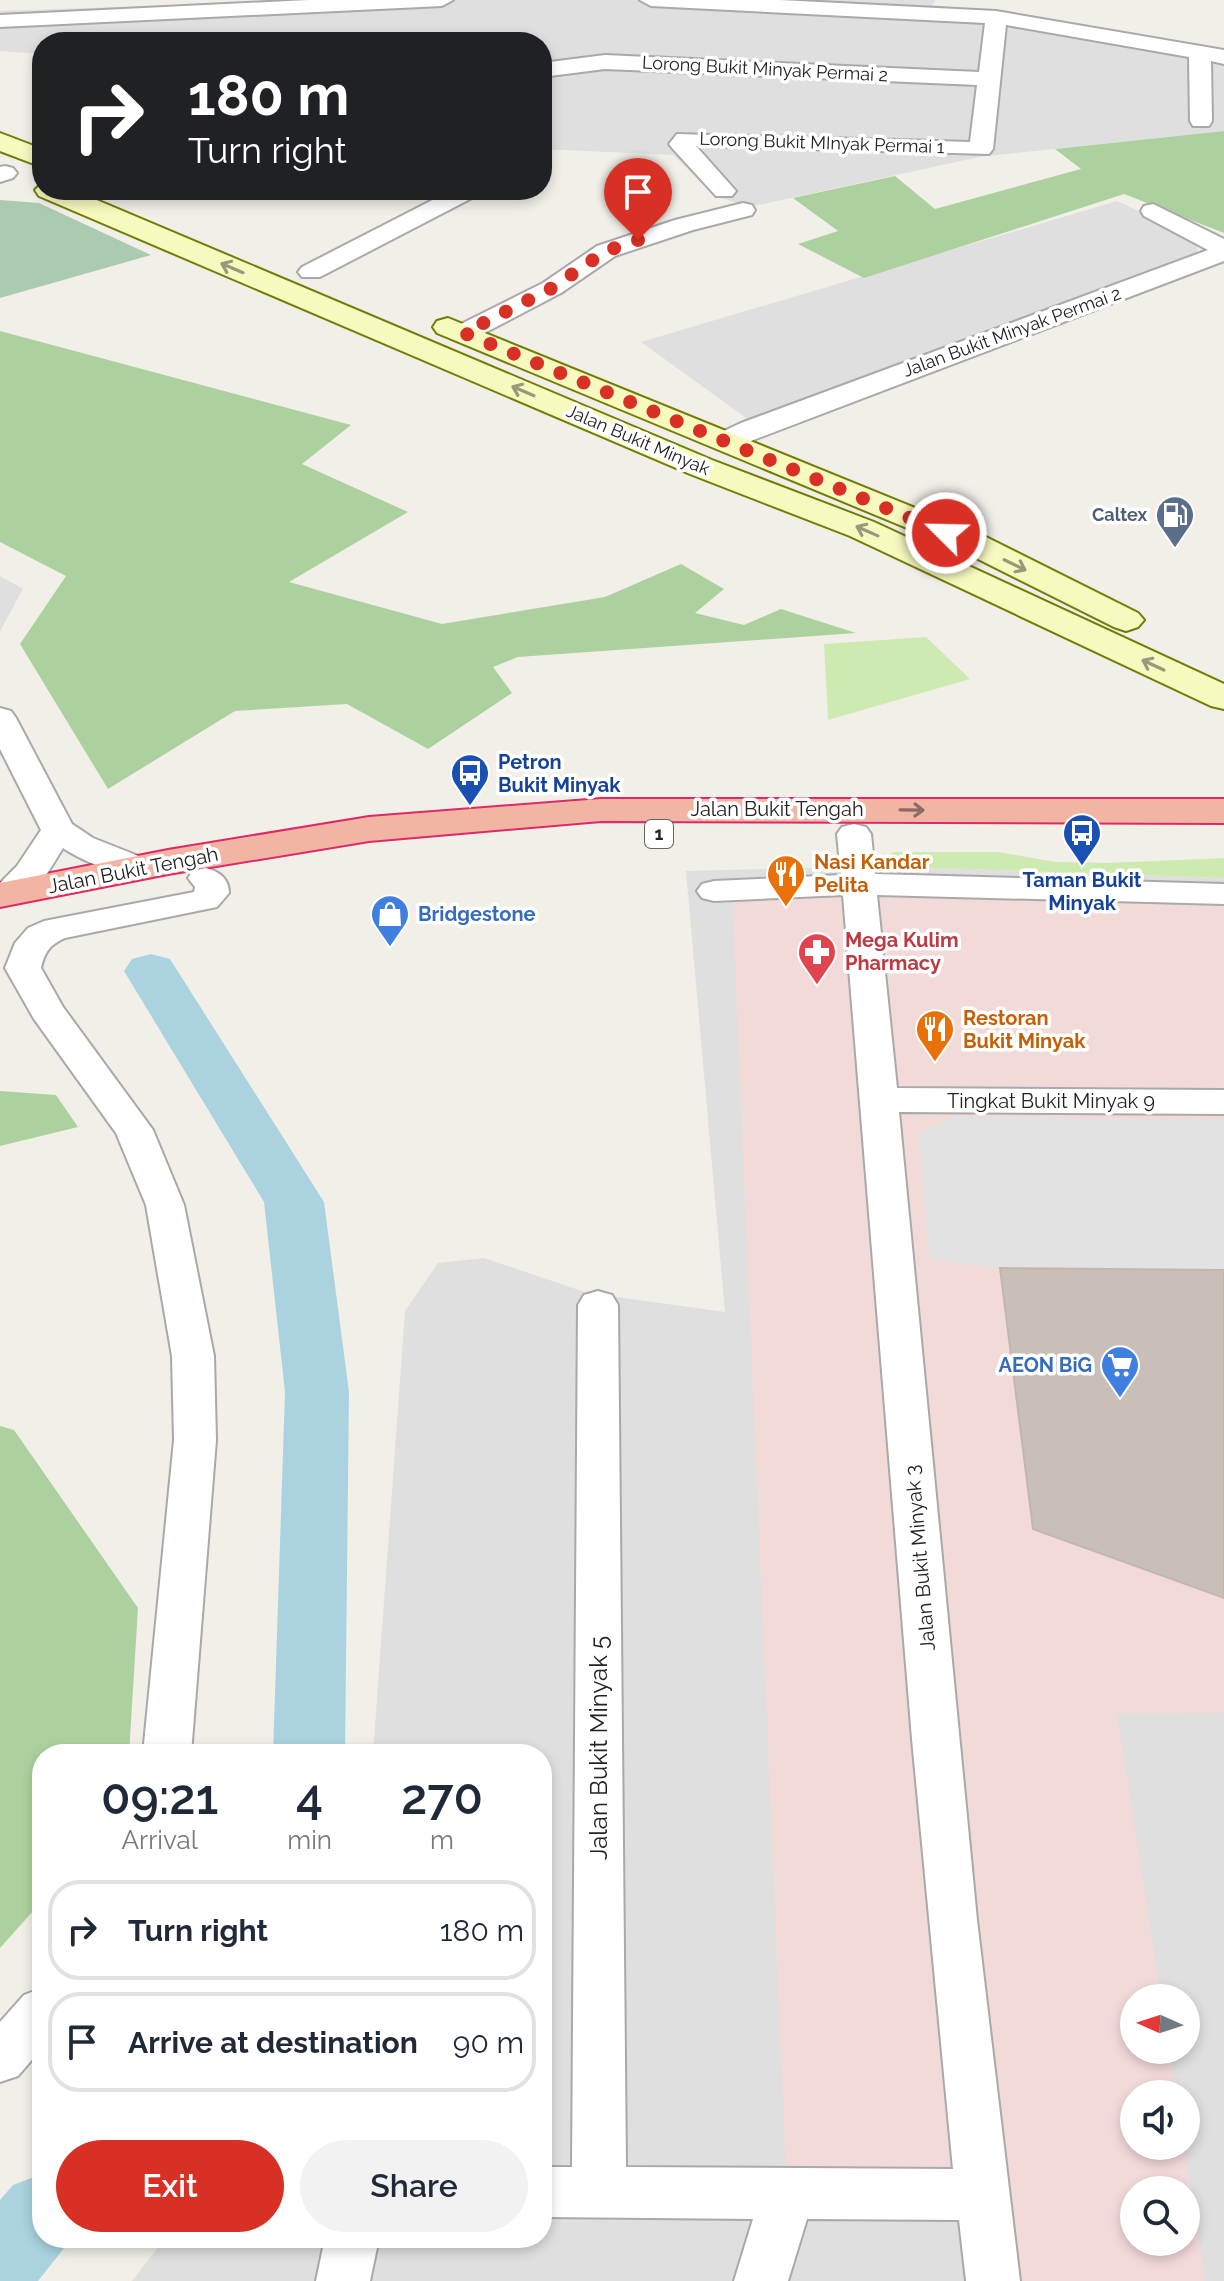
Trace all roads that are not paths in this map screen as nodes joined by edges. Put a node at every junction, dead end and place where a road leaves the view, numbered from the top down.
1 (442, 0) edge
2 (651, 0) edge
3 (996, 17) junction
4 (0, 21) edge
5 (1200, 54) junction
6 (1224, 57) edge
7 (552, 69) edge
8 (989, 79) junction
9 (1201, 121) dead end
10 (0, 141) edge
11 (32, 155) edge
12 (2, 173) edge
13 (32, 184) edge
14 (724, 191) dead end
15 (73, 200) edge
16 (140, 200) edge
17 (451, 200) edge
18 (743, 210) dead end
19 (1153, 211) dead end
20 (311, 272) junction
21 (280, 288) junction
22 (352, 289) junction
23 (324, 307) junction
24 (464, 333) junction
25 (725, 441) junction
26 (1224, 671) edge
27 (1224, 698) edge
28 (0, 718) edge
29 (1224, 785) edge
30 (1224, 811) edge
31 (1086, 812) junction
32 (58, 830) junction
33 (854, 834) junction
34 (1224, 841) edge
35 (139, 868) junction
36 (205, 878) junction
37 (859, 884) junction
38 (714, 891) dead end
39 (1224, 894) edge
40 (3, 901) edge
41 (878, 1100) junction
42 (1224, 1102) edge
43 (598, 1305) dead end
44 (168, 1744) edge
45 (32, 2022) edge
46 (0, 2059) edge
47 (552, 2192) edge
48 (599, 2192) junction
49 (982, 2195) junction
50 (787, 2196) junction
51 (350, 2248) edge
52 (343, 2281) edge
53 (761, 2281) edge
54 (993, 2281) edge

1 - 4 street
2 - 3 street
3 - 5 street
3 - 8 street
5 - 6 street
5 - 9 street
7 - 8 street, Lorong Bukit Minyak Permai 2
8 - 14 street, Lorong Bukit MInyak Permai 1
10 - 11 main road
12 - 13 main road
21 -> 15 main road, Jalan Bukit Minyak
16 - 20 main road, Jalan Bukit Minyak
17 - 20 street
18 - 24 street
19 - 25 street, Jalan Bukit Minyak Permai 2
20 - 21 main road
20 - 22 main road, Jalan Bukit Minyak
21 - 23 main road, Jalan Bukit Minyak
22 - 23 main road
22 - 24 main road, Jalan Bukit Minyak
27 -> 23 main road, Jalan Bukit Minyak
24 - 25 main road, Jalan Bukit Minyak
25 -> 26 main road, Jalan Bukit Minyak
28 - 32 street
29 - 31 highway
30 - 31 highway, Jalan Bukit Tengah / 1
35 -> 31 highway, Jalan Bukit Tengah / 1
32 - 35 street
32 - 40 street
33 - 34 highway, Jalan Bukit Tengah / 1
33 - 36 highway, Jalan Bukit Tengah / 1
33 - 37 street, Jalan Bukit Minyak 3
35 - 40 highway, Jalan Bukit Tengah / 1
36 - 40 highway, Jalan Bukit Tengah / 1
36 - 44 street
37 - 38 street
37 - 39 street
37 - 41 street, Jalan Bukit Minyak 3
41 - 42 street, Tingkat Bukit Minyak 9
41 - 49 street, Jalan Bukit Minyak 3
43 - 48 street, Jalan Bukit Minyak 5
45 - 46 street
47 - 48 street
48 - 50 street
49 - 50 street
49 - 54 street, Jalan Bukit Minyak 3
50 - 53 street
51 - 52 street

